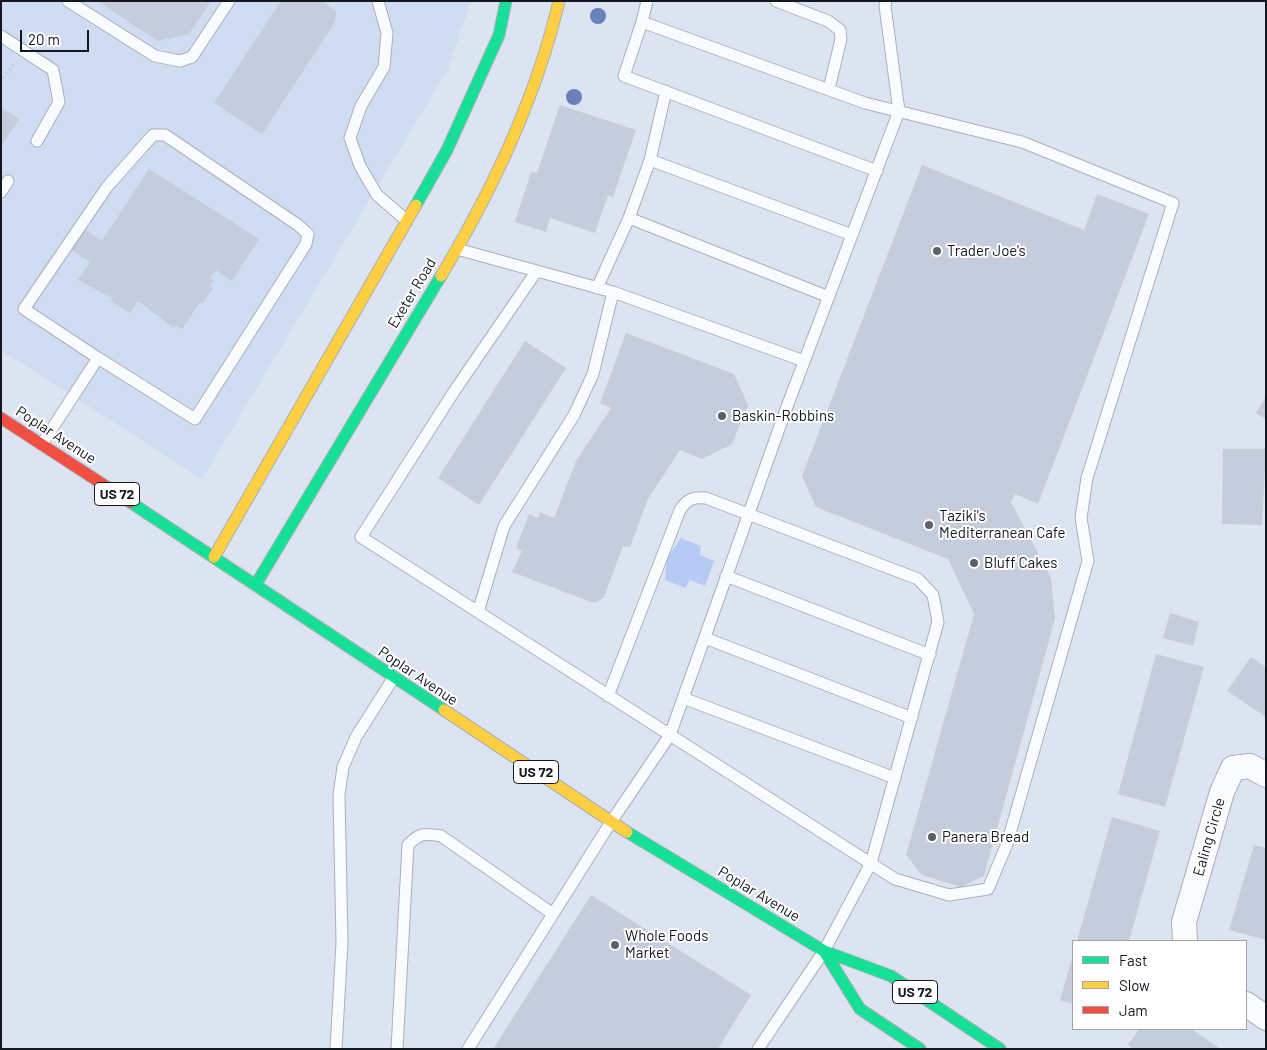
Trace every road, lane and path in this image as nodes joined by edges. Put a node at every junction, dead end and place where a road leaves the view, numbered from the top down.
1 (68, 1) edge
2 (229, 1) edge
3 (378, 1) edge
4 (506, 1) edge
5 (559, 1) edge
6 (647, 1) edge
7 (776, 1) edge
8 (884, 3) edge
9 (642, 22) junction
10 (1, 36) edge
11 (829, 90) junction
12 (666, 92) junction
13 (899, 111) junction
14 (37, 141) dead end
15 (650, 160) junction
16 (877, 171) junction
17 (8, 181) dead end
18 (1, 192) edge
19 (629, 218) junction
20 (407, 221) junction
21 (852, 236) junction
22 (457, 249) junction
23 (536, 272) junction
24 (598, 288) junction
25 (613, 292) junction
26 (828, 297) junction
27 (98, 358) junction
28 (804, 361) junction
29 (1, 418) edge
30 (42, 444) junction
31 (749, 513) junction
32 (214, 557) junction
33 (726, 576) junction
34 (256, 584) junction
35 (478, 612) junction
36 (705, 638) junction
37 (930, 655) junction
38 (394, 677) junction
39 (608, 696) junction
40 (683, 698) junction
41 (912, 718) junction
42 (670, 735) junction
43 (1266, 775) edge
44 (895, 778) junction
45 (611, 822) junction
46 (871, 863) junction
47 (553, 914) junction
48 (1186, 940) edge
49 (824, 951) junction
50 (1247, 1005) edge
51 (1266, 1018) edge
52 (336, 1049) edge
53 (397, 1049) edge
54 (468, 1049) edge
55 (758, 1049) edge
56 (920, 1049) edge
57 (1000, 1049) edge

1 - 2 lane
3 - 20 lane
4 - 20 main road
5 - 22 main road, Exeter Road
6 - 9 lane
7 - 11 lane
8 - 13 lane
9 - 11 lane
9 - 12 lane
10 - 14 lane
11 - 13 lane
12 - 15 lane
12 - 16 lane
13 - 16 lane
13 - 46 lane
15 - 19 lane
15 - 21 lane
16 - 21 lane
17 - 18 lane
19 - 24 lane
19 - 26 lane
20 - 32 main road
21 - 26 lane
22 - 23 lane
22 - 34 main road, Exeter Road
23 - 24 lane
23 - 35 lane
24 - 25 lane
25 - 28 lane
25 - 35 lane
26 - 28 lane
27 - 27 lane
27 - 30 lane
28 - 31 lane
29 - 30 main road, Poplar Avenue / US 72
30 - 32 main road, Poplar Avenue / US 72
31 - 33 lane
31 - 37 lane
31 - 39 lane
32 - 34 main road, Poplar Avenue / US 72
33 - 36 lane
33 - 37 lane
34 - 38 main road, Poplar Avenue / US 72
35 - 39 lane
36 - 40 lane
36 - 41 lane
37 - 41 lane
38 - 45 main road, Poplar Avenue / US 72
38 - 52 lane
39 - 42 lane
40 - 42 lane
40 - 44 lane
41 - 44 lane
42 - 45 lane
42 - 46 lane
43 - 48 street, Ealing Circle
44 - 46 lane
45 - 47 lane
45 - 49 main road, Poplar Avenue / US 72
46 - 49 lane
47 - 53 lane
47 - 54 lane
49 - 55 lane
49 - 56 main road, Poplar Avenue
49 - 57 main road, Poplar Avenue / US 72
50 - 51 street

